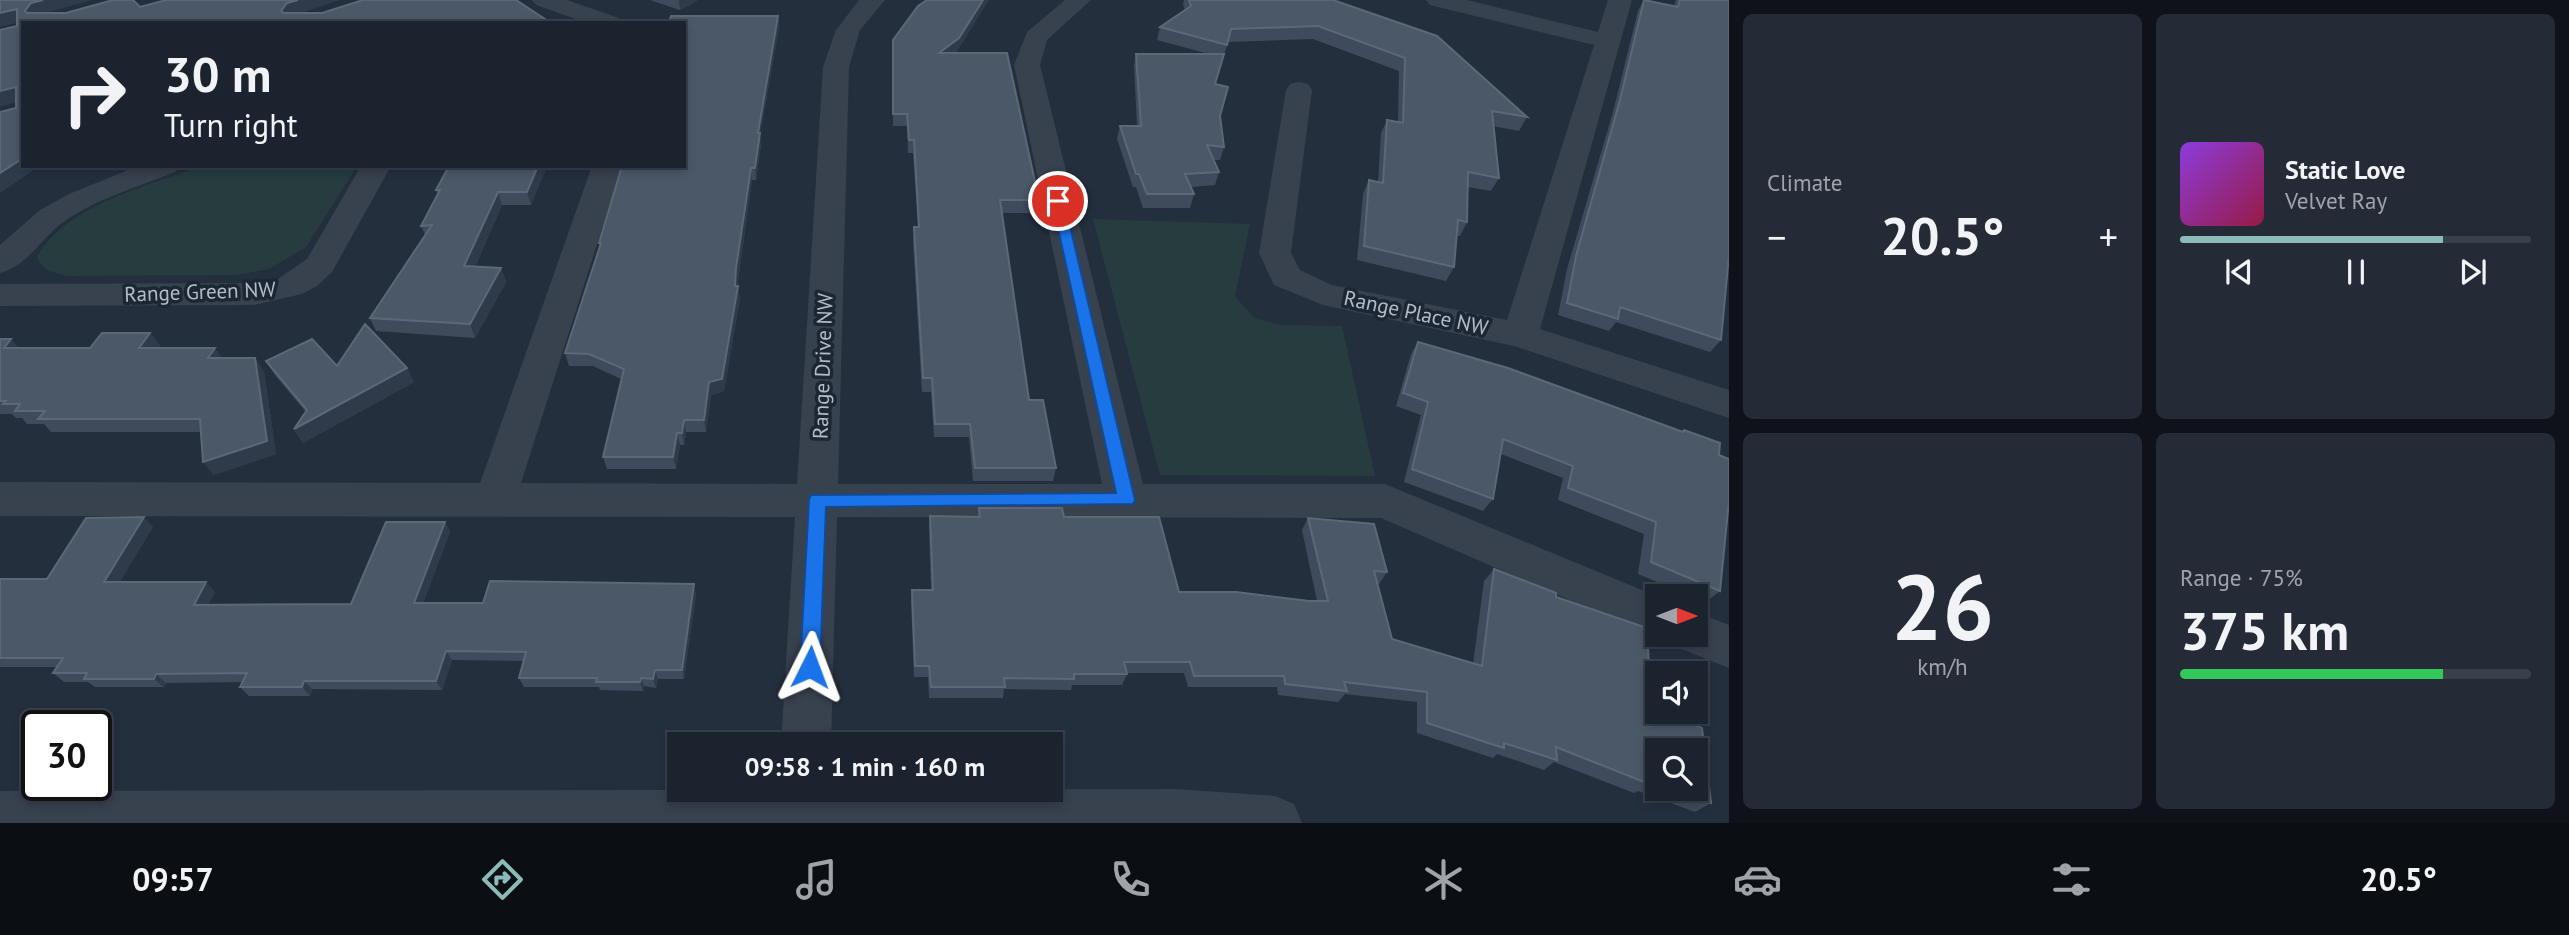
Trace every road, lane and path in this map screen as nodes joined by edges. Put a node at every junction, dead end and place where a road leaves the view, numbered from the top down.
1 (544, 0) edge
2 (1079, 0) edge
3 (1438, 0) edge
4 (1620, 0) edge
5 (867, 1) edge
6 (605, 21) edge
7 (1606, 41) junction
8 (1299, 90) dead end
9 (160, 168) edge
10 (375, 168) edge
11 (606, 168) edge
12 (0, 263) edge
13 (0, 295) edge
14 (1520, 335) junction
15 (1729, 404) edge
16 (0, 499) edge
17 (495, 499) junction
18 (817, 500) junction
19 (1126, 500) junction
20 (1645, 612) edge
21 (1708, 638) edge
22 (1729, 647) edge
23 (807, 732) edge
24 (803, 810) edge
25 (0, 818) edge
26 (1275, 823) edge

1 - 6 street
2 - 19 street
3 - 7 street
4 - 7 street
5 - 18 street, Range Drive NW
7 - 14 street
8 - 14 street, Range Place NW
9 - 12 street
10 - 13 street, Range Green NW
11 - 17 street
14 - 15 street, Range Place NW
16 - 17 street
17 - 18 street
18 - 19 street
18 - 23 street, Range Drive NW
19 - 20 street
21 - 22 street
24 - 25 street
24 - 26 street

